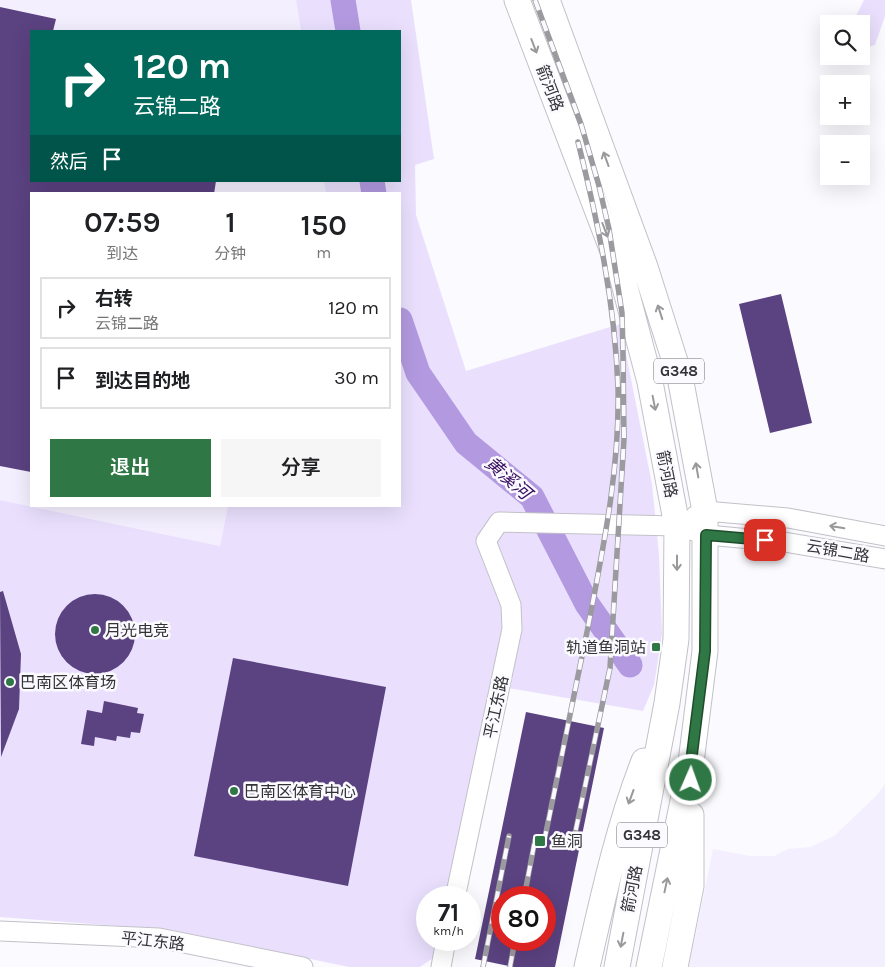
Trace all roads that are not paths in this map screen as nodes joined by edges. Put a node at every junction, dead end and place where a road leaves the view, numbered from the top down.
1 (517, 0) edge
2 (547, 0) edge
3 (705, 511) junction
4 (677, 526) junction
5 (706, 535) junction
6 (885, 536) edge
7 (885, 559) edge
8 (667, 703) junction
9 (691, 762) junction
10 (458, 886) edge
11 (0, 931) edge
12 (444, 951) edge
13 (303, 967) edge
14 (441, 967) edge
15 (587, 967) edge
16 (617, 967) edge
17 (649, 967) edge
18 (675, 967) edge

1 -> 4 highway, 箭河路 / G348
3 -> 2 highway, 箭河路 / G348
3 - 4 street
3 - 5 highway, 箭河路 / G348
6 -> 3 street, 云锦二路
4 - 5 street, 云锦二路
4 -> 8 highway, 箭河路 / G348
4 - 10 street, 平江东路
5 - 7 street, 云锦二路
5 - 9 highway, 箭河路 / G348
8 -> 15 highway
8 -> 16 highway, 箭河路 / G348
17 -> 9 highway, 箭河路 / G348
9 - 18 highway
11 - 13 street, 平江东路
12 - 14 street

